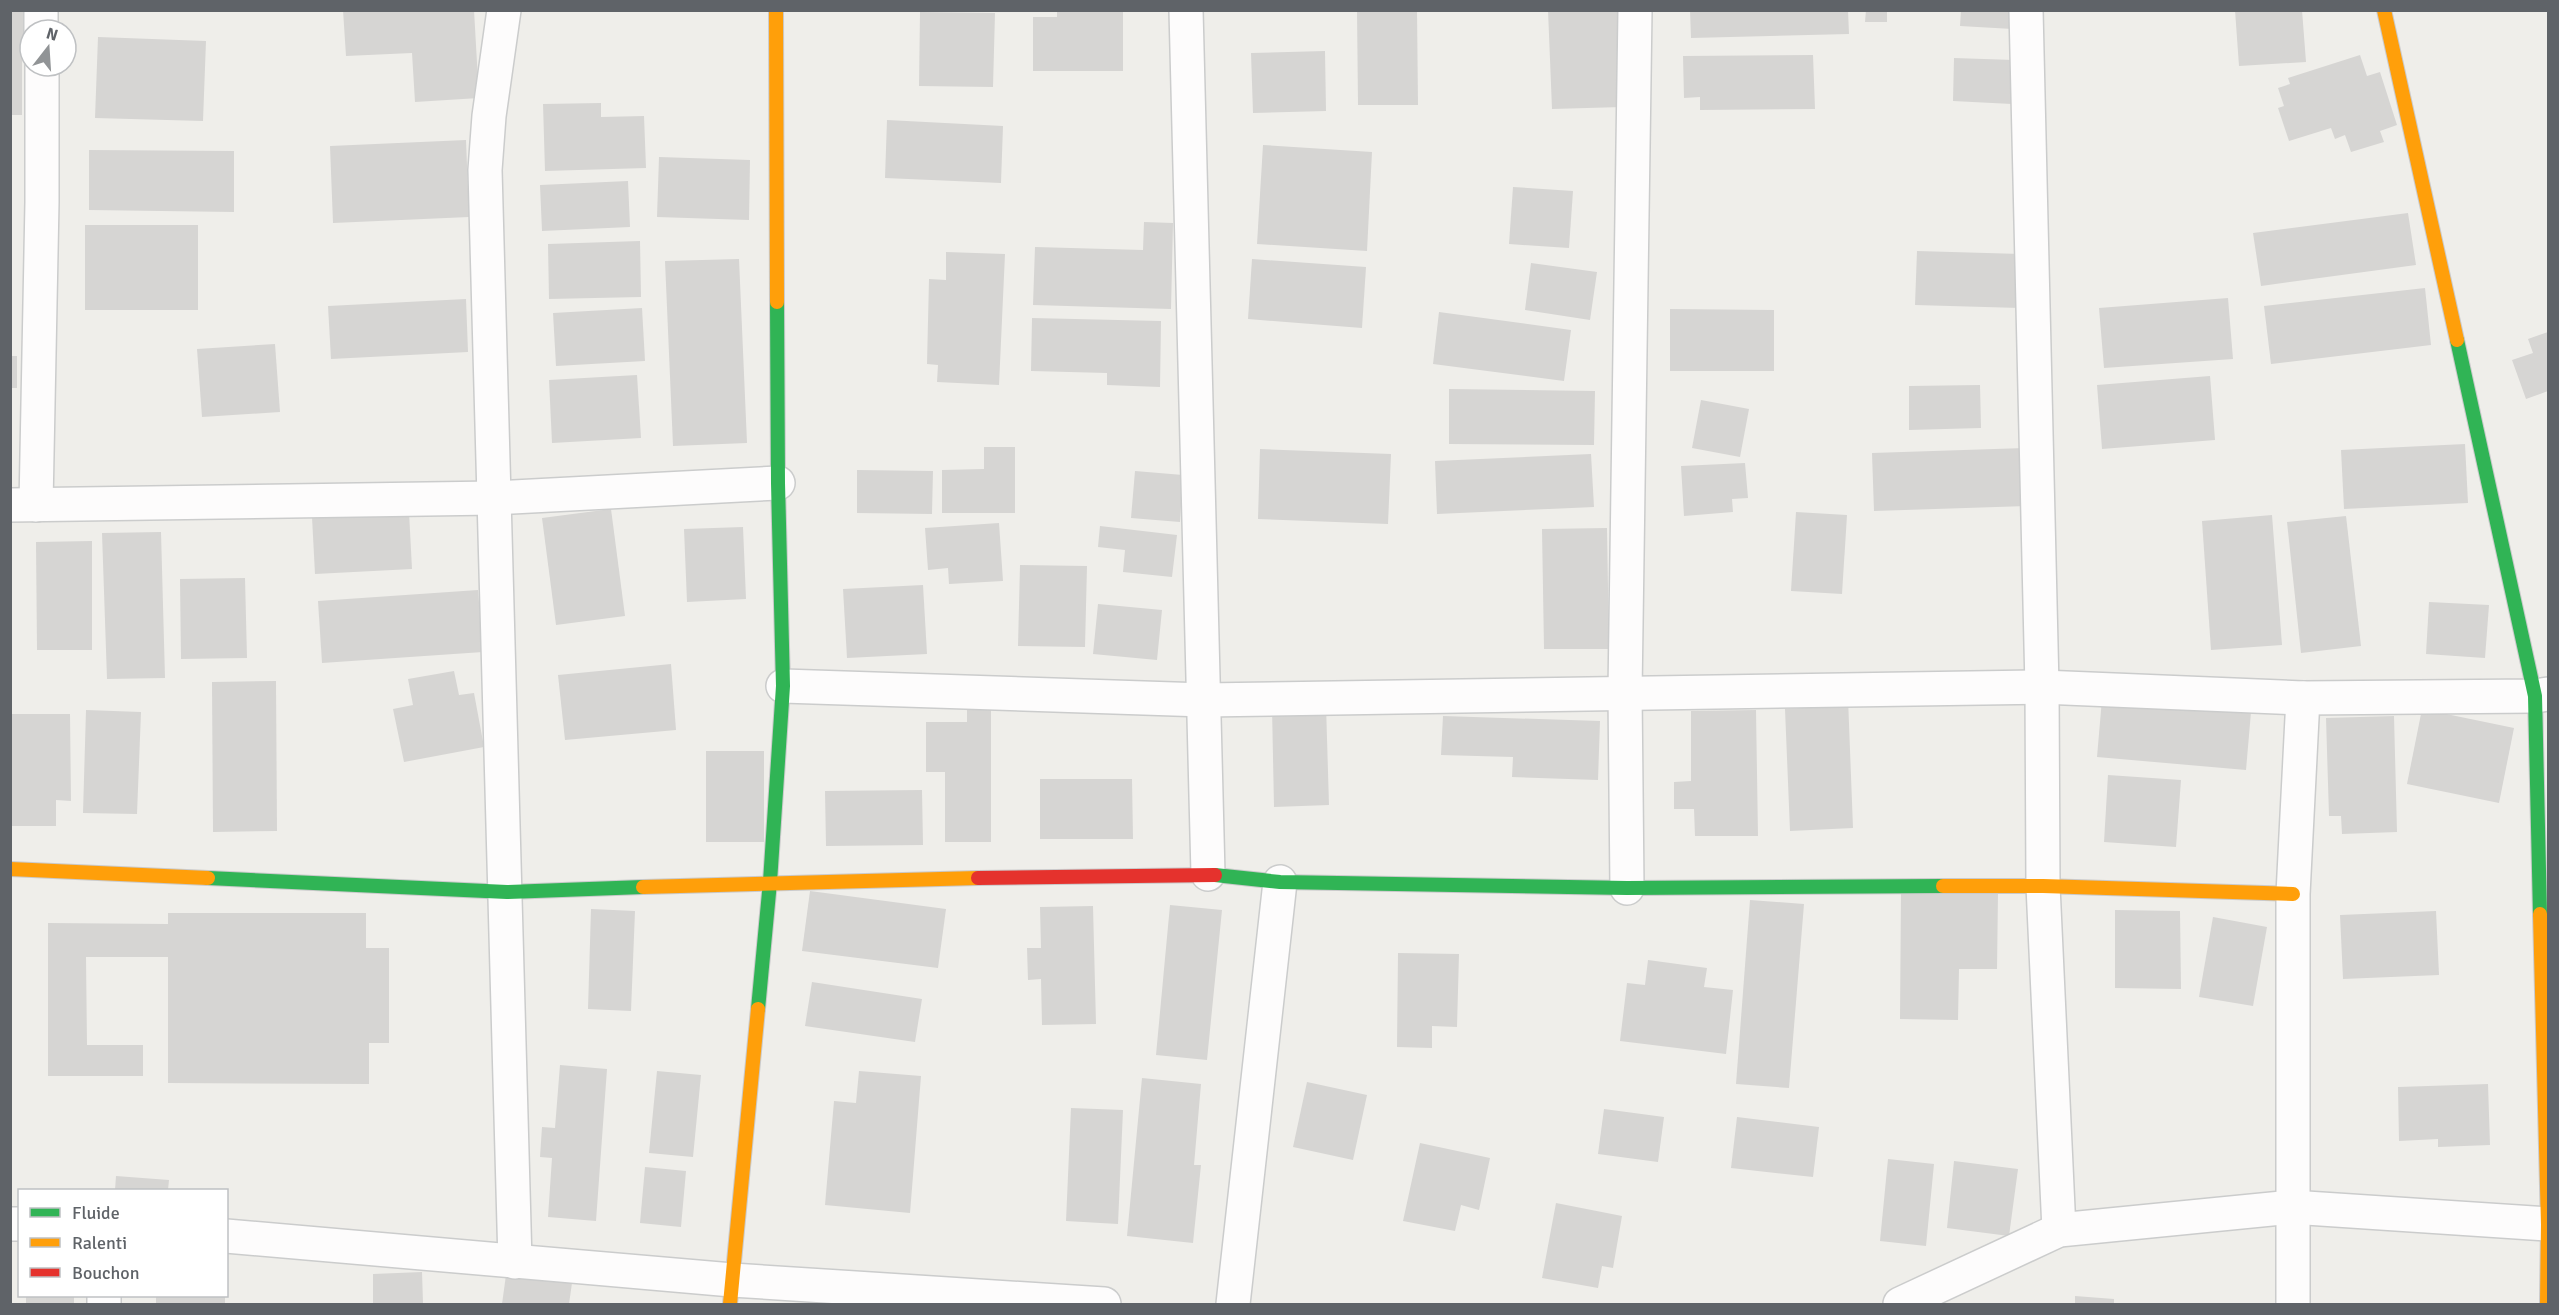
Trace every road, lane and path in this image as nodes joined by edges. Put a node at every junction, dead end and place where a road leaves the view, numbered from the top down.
1 (504, 10) edge
2 (776, 10) edge
3 (1186, 10) edge
4 (1635, 10) edge
5 (2026, 10) edge
6 (2384, 10) edge
7 (42, 78) edge
8 (778, 483) junction
9 (495, 498) junction
10 (23, 505) edge
11 (783, 686) junction
12 (2042, 687) junction
13 (1625, 692) junction
14 (2542, 695) edge
15 (2303, 698) junction
16 (1204, 700) junction
17 (10, 869) edge
18 (1208, 874) junction
19 (770, 882) junction
20 (1280, 882) junction
21 (2043, 886) junction
22 (1627, 888) junction
23 (507, 892) junction
24 (2293, 894) junction
25 (2291, 1207) junction
26 (2548, 1224) edge
27 (2059, 1230) junction
28 (228, 1236) edge
29 (515, 1262) junction
30 (731, 1292) edge
31 (1104, 1305) edge
32 (1233, 1305) edge
33 (1900, 1305) edge
34 (2293, 1305) edge
35 (2547, 1305) edge

1 - 9 street
2 - 8 street
3 - 16 street
4 - 13 street
5 - 12 street
6 - 14 street
7 - 10 street
8 - 9 street
8 - 11 street
9 - 10 street
9 - 23 street
11 - 16 street
11 - 19 street
12 - 13 street
12 - 15 street
12 - 21 street
13 - 16 street
13 - 22 street
14 - 15 street
14 - 26 street
15 - 24 street
16 - 18 street
17 - 23 street
18 - 19 street
18 - 20 street
19 - 23 street
19 - 30 street
20 - 22 street
20 - 32 street
21 - 22 street
21 - 24 street
21 - 27 street
23 - 29 street
24 - 25 street
25 - 26 street
25 - 27 street
25 - 34 street
26 - 35 street
27 - 33 street
28 - 29 street
29 - 30 street
30 - 31 street

